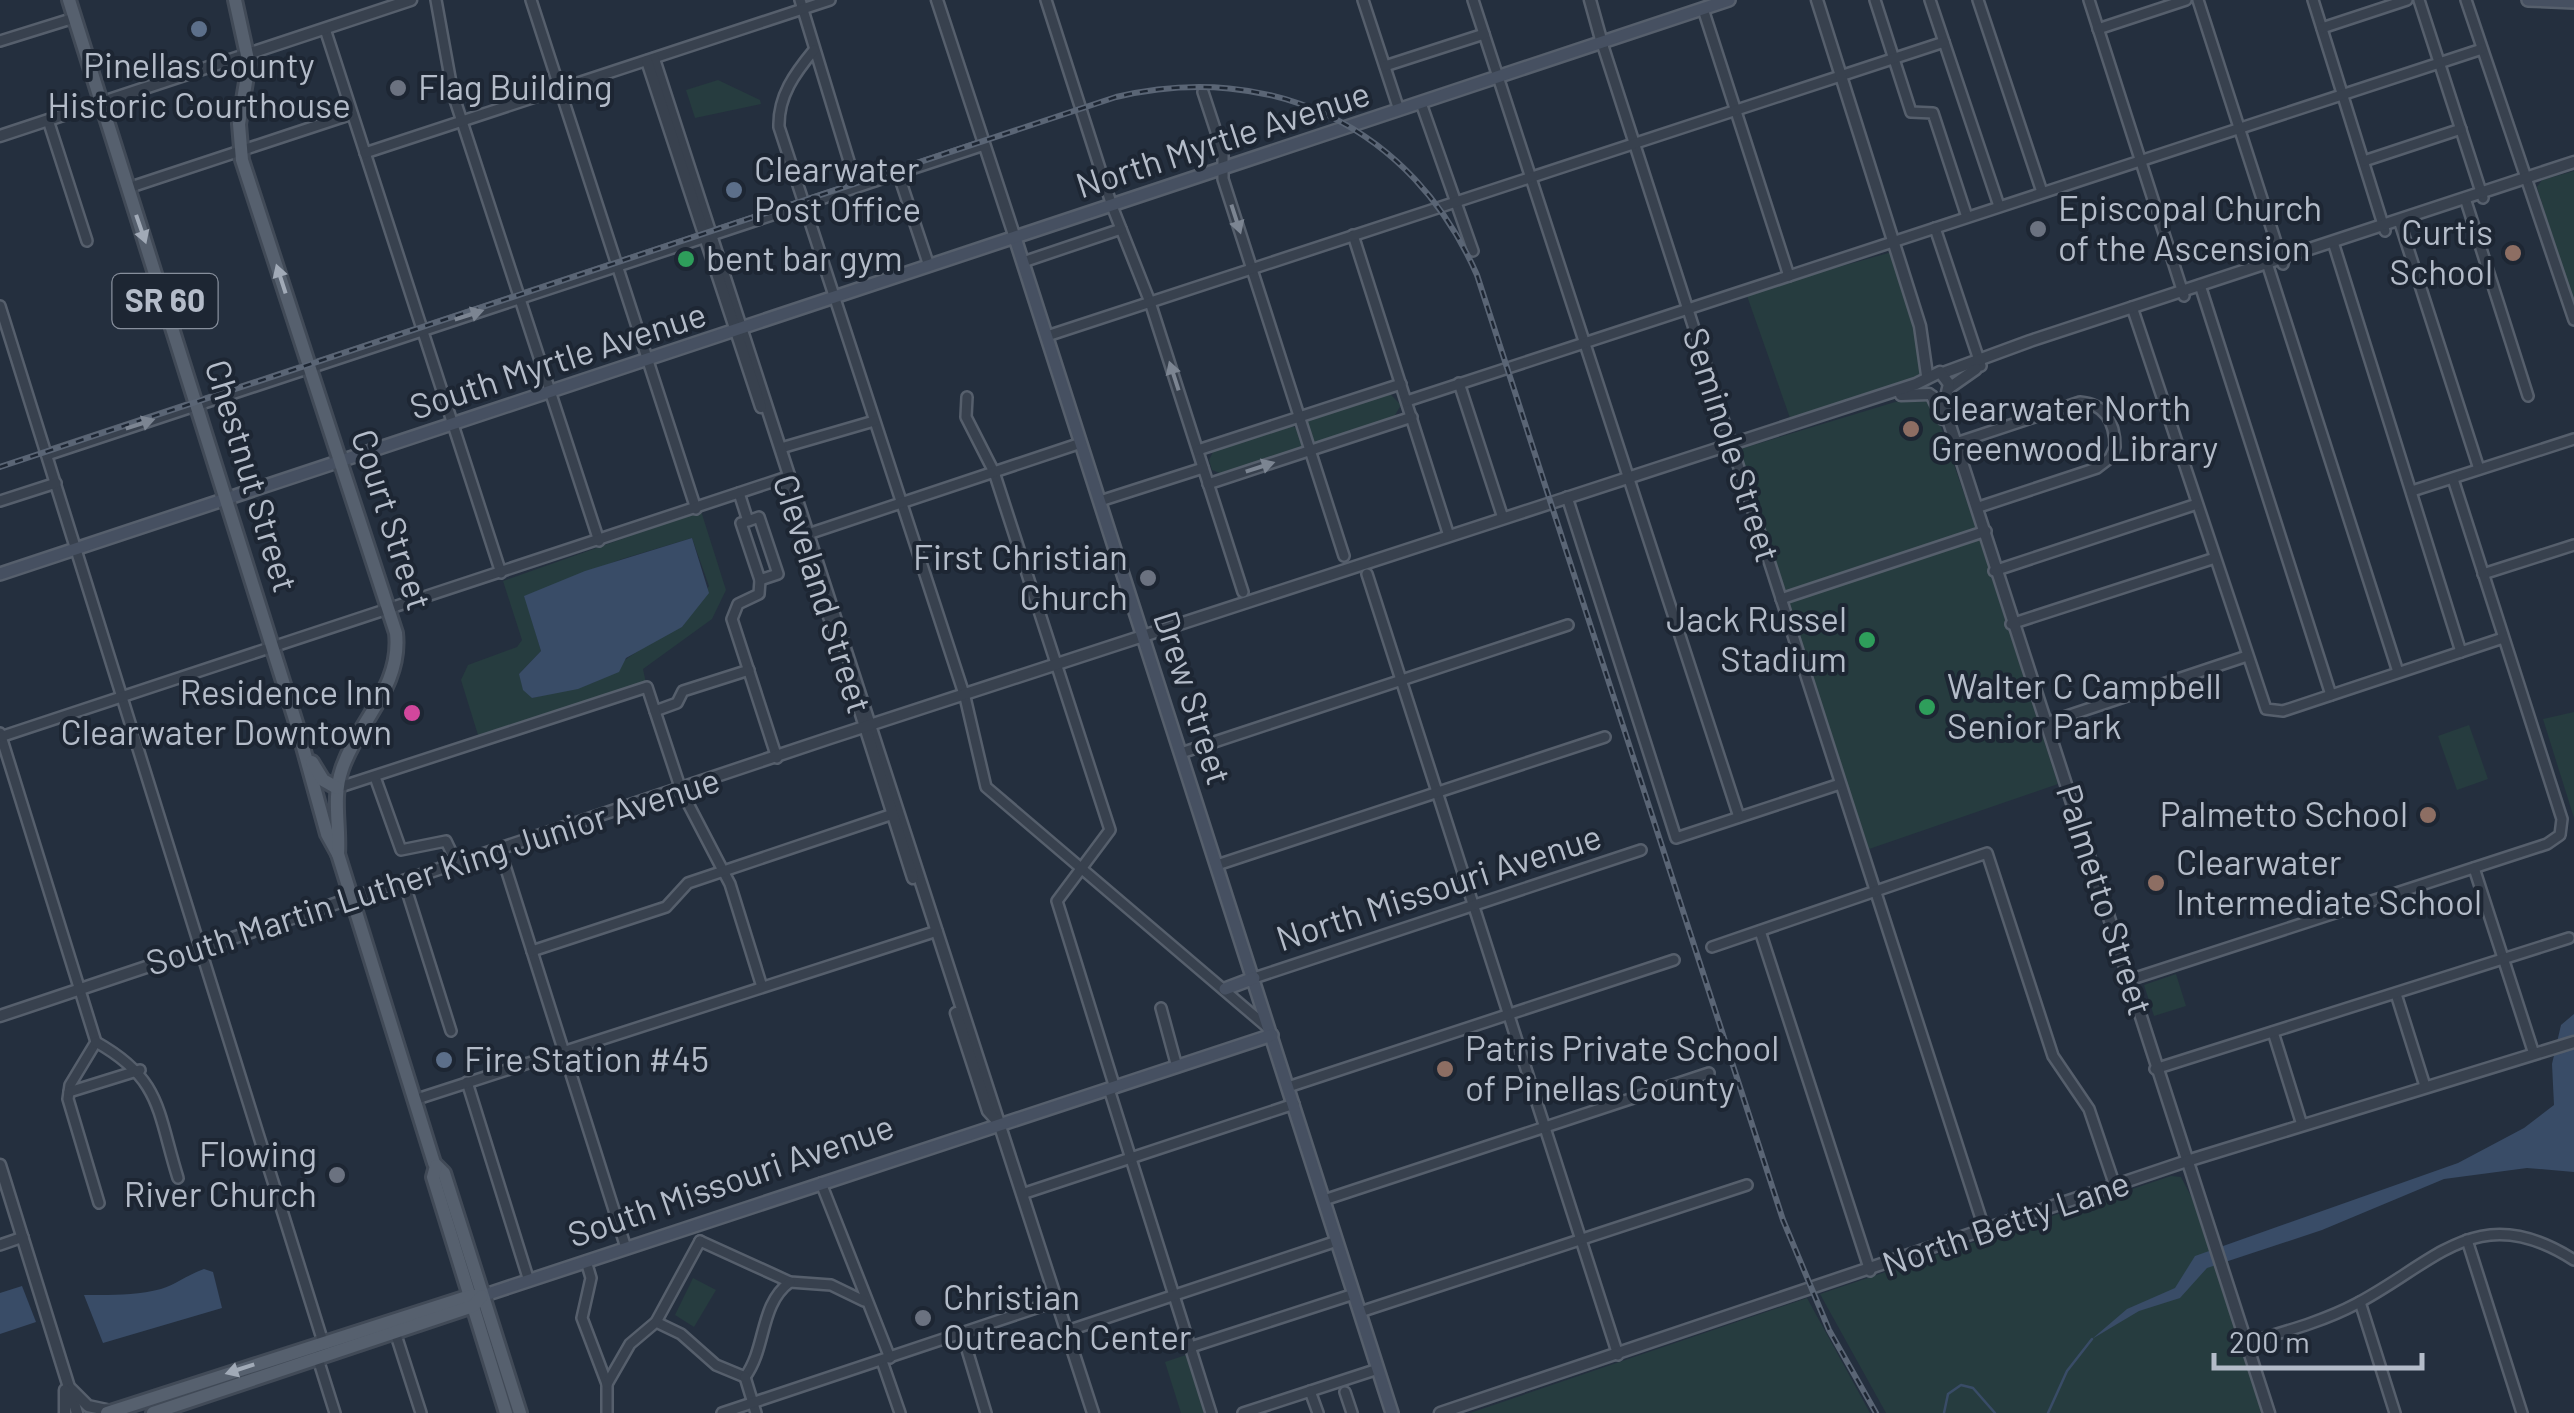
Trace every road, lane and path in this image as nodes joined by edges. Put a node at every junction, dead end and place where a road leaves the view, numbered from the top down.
1 (68, 0) edge
2 (235, 0) edge
3 (411, 0) edge
4 (436, 0) edge
5 (531, 0) edge
6 (830, 0) edge
7 (937, 0) edge
8 (1046, 0) edge
9 (1363, 0) edge
10 (1473, 0) edge
11 (1590, 0) edge
12 (1683, 0) edge
13 (1730, 0) edge
14 (1816, 0) edge
15 (1875, 0) edge
16 (1930, 0) edge
17 (1978, 0) edge
18 (2089, 0) edge
19 (2186, 0) edge
20 (2198, 0) edge
21 (2313, 0) edge
22 (2407, 0) edge
23 (2419, 0) edge
24 (2466, 0) edge
25 (2478, 0) edge
26 (2528, 0) edge
27 (2574, 2) edge
28 (801, 4) edge
29 (1703, 9) junction
30 (2471, 12) junction
31 (1688, 14) junction
32 (74, 18) junction
33 (2322, 28) junction
34 (324, 29) junction
35 (2098, 29) junction
36 (1484, 34) junction
37 (0, 41) edge
38 (1602, 42) junction
39 (1944, 42) junction
40 (2482, 49) junction
41 (814, 50) junction
42 (248, 55) junction
43 (1894, 58) junction
44 (650, 60) junction
45 (2440, 62) junction
46 (1385, 66) junction
47 (1840, 76) junction
48 (1498, 77) junction
49 (560, 89) junction
50 (1203, 92) dead end
51 (2342, 94) junction
52 (100, 103) junction
53 (1421, 103) junction
54 (1400, 110) junction
55 (1736, 110) junction
56 (352, 114) junction
57 (48, 120) junction
58 (462, 121) junction
59 (2239, 128) junction
60 (2461, 129) junction
61 (0, 136) edge
62 (1634, 143) junction
63 (984, 144) junction
64 (240, 150) junction
65 (365, 153) junction
66 (2140, 161) junction
67 (2364, 161) junction
68 (2574, 165) edge
69 (1223, 169) junction
70 (852, 171) dead end
71 (1530, 177) junction
72 (900, 179) dead end
73 (2528, 180) junction
74 (128, 188) junction
75 (2042, 192) junction
76 (2482, 196) junction
77 (2466, 201) junction
78 (1455, 202) junction
79 (803, 204) junction
80 (1112, 206) junction
81 (1999, 206) junction
82 (1967, 217) junction
83 (2400, 222) junction
84 (1121, 228) junction
85 (1935, 228) junction
86 (2384, 228) junction
87 (1353, 235) junction
88 (708, 236) junction
89 (1015, 238) junction
90 (87, 240) dead end
91 (1893, 242) junction
92 (2334, 245) junction
93 (1473, 251) dead end
94 (2282, 261) junction
95 (1023, 262) junction
96 (618, 266) junction
97 (929, 266) junction
98 (2268, 266) junction
99 (1251, 268) junction
100 (1789, 276) junction
101 (2201, 288) junction
102 (2183, 294) junction
103 (520, 298) junction
104 (834, 298) junction
105 (1150, 302) junction
106 (0, 306) edge
107 (1687, 309) junction
108 (2133, 310) junction
109 (2574, 320) edge
110 (423, 330) junction
111 (739, 330) junction
112 (1047, 336) junction
113 (1584, 342) junction
114 (648, 360) junction
115 (1980, 363) junction
116 (310, 368) junction
117 (1934, 374) junction
118 (1459, 383) junction
119 (1401, 384) junction
120 (1948, 390) junction
121 (551, 392) junction
122 (1930, 395) junction
123 (2528, 396) dead end
124 (967, 397) dead end
125 (1406, 401) junction
126 (197, 406) junction
127 (1300, 416) junction
128 (1412, 417) junction
129 (874, 421) junction
130 (453, 424) junction
131 (2574, 439) edge
132 (1081, 443) junction
133 (1955, 443) junction
134 (1731, 445) junction
135 (782, 448) junction
136 (1198, 450) junction
137 (1311, 450) junction
138 (47, 455) junction
139 (341, 461) junction
140 (1203, 468) junction
141 (2479, 470) junction
142 (994, 472) junction
143 (787, 477) junction
144 (1628, 477) junction
145 (2453, 479) junction
146 (56, 483) junction
147 (1208, 484) junction
148 (2412, 492) junction
149 (739, 493) junction
150 (1567, 497) junction
151 (226, 499) junction
152 (1100, 501) junction
153 (0, 502) edge
154 (900, 504) junction
155 (2197, 504) junction
156 (1979, 507) junction
157 (696, 509) junction
158 (1503, 518) junction
159 (748, 521) junction
160 (1984, 532) junction
161 (806, 535) junction
162 (1450, 536) junction
163 (599, 540) junction
164 (2574, 545) edge
165 (76, 549) junction
166 (1344, 556) dead end
167 (2215, 558) junction
168 (1996, 570) junction
169 (502, 573) junction
170 (0, 574) edge
171 (1367, 574) dead end
172 (2484, 574) junction
173 (760, 580) junction
174 (1244, 592) dead end
175 (1780, 599) junction
176 (389, 609) junction
177 (2013, 624) junction
178 (1568, 626) dead end
179 (1144, 637) junction
180 (2503, 638) junction
181 (272, 647) junction
182 (2461, 652) junction
183 (2247, 656) junction
184 (1057, 666) junction
185 (749, 670) junction
186 (2398, 672) junction
187 (1402, 680) junction
188 (2331, 694) junction
189 (123, 696) junction
190 (965, 697) junction
191 (655, 711) junction
192 (2045, 724) junction
193 (869, 726) junction
194 (298, 729) junction
195 (0, 736) edge
196 (1605, 737) dead end
197 (354, 739) junction
198 (1181, 752) junction
199 (777, 758) junction
200 (375, 776) junction
201 (323, 780) junction
202 (1840, 784) junction
203 (337, 788) junction
204 (680, 790) junction
205 (1438, 792) junction
206 (894, 814) junction
207 (1739, 818) junction
208 (500, 850) junction
209 (1641, 850) dead end
210 (338, 854) junction
211 (457, 864) junction
212 (1217, 866) junction
213 (2474, 868) junction
214 (1082, 869) junction
215 (723, 872) junction
216 (404, 882) junction
217 (1875, 892) junction
218 (352, 899) junction
219 (1474, 905) junction
220 (933, 932) junction
221 (1760, 932) junction
222 (2569, 938) dead end
223 (1712, 947) dead end
224 (202, 948) junction
225 (532, 951) junction
226 (1674, 960) dead end
227 (2504, 960) junction
228 (1254, 978) junction
229 (2128, 980) junction
230 (762, 987) junction
231 (1225, 988) junction
232 (80, 989) junction
233 (2396, 994) junction
234 (1161, 1008) dead end
235 (1510, 1014) junction
236 (0, 1016) edge
237 (451, 1031) dead end
238 (2272, 1032) junction
239 (1272, 1035) junction
240 (96, 1042) junction
241 (2574, 1042) edge
242 (563, 1050) junction
243 (2534, 1054) junction
244 (1177, 1067) junction
245 (2157, 1068) junction
246 (140, 1070) junction
247 (1708, 1072) dead end
248 (467, 1082) junction
249 (2425, 1086) junction
250 (1288, 1087) junction
251 (1112, 1088) junction
252 (69, 1092) junction
253 (414, 1100) junction
254 (1294, 1104) junction
255 (1000, 1125) junction
256 (2302, 1125) junction
257 (1546, 1126) junction
258 (1131, 1158) junction
259 (2187, 1162) junction
260 (0, 1165) edge
261 (436, 1166) junction
262 (178, 1178) dead end
263 (821, 1182) junction
264 (1747, 1185) dead end
265 (2116, 1186) junction
266 (1022, 1194) junction
267 (1324, 1200) junction
268 (99, 1203) dead end
269 (695, 1224) junction
270 (1984, 1232) junction
271 (23, 1238) junction
272 (1581, 1239) junction
273 (2467, 1240) junction
274 (700, 1241) junction
275 (1337, 1241) junction
276 (0, 1245) edge
277 (626, 1248) junction
278 (2574, 1260) edge
279 (586, 1261) junction
280 (460, 1265) junction
281 (1870, 1272) junction
282 (529, 1281) junction
283 (790, 1282) junction
284 (1354, 1294) junction
285 (1174, 1295) junction
286 (475, 1299) junction
287 (1057, 1301) junction
288 (866, 1302) junction
289 (2360, 1302) junction
290 (1360, 1312) junction
291 (435, 1313) junction
292 (656, 1322) junction
293 (1067, 1331) junction
294 (395, 1332) junction
295 (962, 1333) junction
296 (484, 1339) junction
297 (323, 1342) junction
298 (2247, 1344) junction
299 (1191, 1347) junction
300 (1618, 1355) junction
301 (318, 1359) junction
302 (886, 1359) junction
303 (1378, 1369) junction
304 (745, 1377) junction
305 (66, 1380) junction
306 (606, 1384) junction
307 (1310, 1391) junction
308 (1346, 1392) dead end
309 (754, 1408) edge
310 (110, 1412) edge
311 (510, 1412) edge
312 (65, 1413) edge
313 (76, 1413) edge
314 (153, 1413) edge
315 (335, 1413) edge
316 (421, 1413) edge
317 (607, 1413) edge
318 (722, 1413) edge
319 (900, 1413) edge
320 (986, 1413) edge
321 (1093, 1413) edge
322 (1211, 1413) edge
323 (1244, 1413) edge
324 (1318, 1413) edge
325 (1352, 1413) edge
326 (1392, 1413) edge
327 (1440, 1413) edge
328 (2269, 1413) edge
329 (2395, 1413) edge
330 (2522, 1413) edge

1 - 32 main road, Chestnut Street / SR 60
2 - 42 main road, Court Street
3 - 34 street
4 - 58 street
5 - 49 street
6 - 28 street
7 - 63 street, Drew Street
8 - 80 street
9 - 46 street
10 - 36 street
11 - 38 street, Seminole Street
12 - 31 street
13 - 29 main road, North Myrtle Avenue
14 - 47 street
15 - 43 street
16 - 39 street
17 - 75 street
18 - 35 street
19 - 35 street
20 - 59 street
21 - 33 street
22 - 33 street
23 - 45 street
24 - 30 street
25 - 30 street
26 - 27 main road
28 - 41 street
28 - 44 street
29 - 31 main road, North Myrtle Avenue
29 - 55 street
30 - 40 street
31 - 38 main road, North Myrtle Avenue
32 - 37 street
32 - 52 main road, Chestnut Street / SR 60
33 - 51 street
34 - 42 street
34 - 56 street
35 - 66 street
36 - 46 street
36 - 48 street
38 - 48 main road, North Myrtle Avenue
38 - 62 street, Seminole Street
39 - 43 street
39 - 81 street
40 - 45 street
40 - 73 street
41 - 70 street
41 - 79 street
42 - 52 street
42 - 64 main road, Court Street
43 - 47 street
43 - 82 street
44 - 49 street
44 - 88 street, Cleveland Street
45 - 51 street
45 - 60 street
46 - 54 street
47 - 55 street
47 - 91 street
48 - 53 main road, North Myrtle Avenue
48 - 71 street
49 - 58 street
49 - 96 street
50 - 69 street
51 - 59 street
51 - 67 street
52 - 57 street
52 - 74 main road, Chestnut Street / SR 60
53 - 54 main road, North Myrtle Avenue
53 - 78 street
54 - 69 main road, North Myrtle Avenue
55 - 62 street
55 - 100 street
56 - 64 street
56 - 65 street
57 - 61 street
57 - 90 street
58 - 65 street
58 - 103 street
59 - 66 street
59 - 94 street
60 - 67 street
60 - 76 street
62 - 71 street
62 - 107 street, Seminole Street
63 - 79 street
63 - 89 street, Drew Street
64 - 74 street
116 -> 64 main road, Court Street
65 - 110 street
66 - 75 street
66 - 102 street
67 - 86 street
68 - 73 street
69 - 80 main road, North Myrtle Avenue
69 -> 99 street
71 - 78 street
71 - 113 street
72 - 97 street
73 - 76 street
73 - 109 street
74 -> 126 main road, Chestnut Street / SR 60
75 - 81 street
76 - 77 street
77 - 83 street
77 - 123 street
78 - 87 street
78 - 93 street
79 - 88 street
79 - 104 street
80 - 84 street
80 - 89 main road, North Myrtle Avenue
81 - 82 street
82 - 85 street
83 - 86 street
83 - 141 street
84 - 95 street
84 - 105 street
85 - 91 street
85 - 115 street
86 - 92 street
87 - 99 street
87 - 119 street
88 - 96 street
88 - 111 street, Cleveland Street
89 - 95 main road, Drew Street
89 - 97 main road, North Myrtle Avenue
91 - 100 street
91 - 117 street
92 - 94 street
92 - 148 street
94 - 98 street
95 - 112 main road, Drew Street
96 - 103 street
96 - 114 street
97 - 104 main road, North Myrtle Avenue
98 - 101 street
98 - 186 street
99 - 105 street
99 - 127 street
100 - 107 street
101 - 102 street
101 - 188 street
102 - 108 street
110 -> 103 street
103 - 121 street
104 - 111 main road, North Myrtle Avenue
104 - 129 street
105 - 112 street
136 -> 105 street
106 - 138 street
107 - 113 street
107 - 134 street, Seminole Street
108 - 115 street
108 - 155 street
110 - 116 street
110 - 130 street
111 - 114 main road, South Myrtle Avenue
111 - 135 street
111 - 143 street, Cleveland Street
112 - 132 main road, Drew Street
113 - 118 street
113 - 144 street
114 - 121 main road, South Myrtle Avenue
114 - 157 street
115 - 117 street
115 - 120 street
116 - 126 street
116 - 139 main road, Court Street
117 - 120 street, Palmetto Street
117 - 122 street, Palmetto Street
117 - 134 street
118 - 125 street
118 - 158 street
119 - 125 street
119 - 127 street
120 - 122 street
120 - 133 street, Palmetto Street
121 - 130 main road, South Myrtle Avenue
121 - 163 street
122 - 133 street, Palmetto Street
122 - 134 street
124 - 142 street
125 - 128 street
138 -> 126 street
126 - 151 main road, Chestnut Street / SR 60
127 - 136 street
127 - 137 street
128 - 137 street
128 - 162 street
129 - 135 street
129 - 154 street
130 - 139 main road, South Myrtle Avenue
130 - 169 street
131 - 141 street
132 - 142 street
132 - 152 main road, Drew Street
133 - 156 street, Palmetto Street
133 - 156 street
133 - 160 street, Palmetto Street
134 - 144 street, South Martin Luther King Junior Avenue
134 - 175 street, Seminole Street
135 - 143 street
136 - 140 street
147 -> 137 street
137 - 166 street
138 - 146 street
139 - 151 main road, South Myrtle Avenue
139 - 176 main road, Court Street
140 - 147 street
140 - 152 street
141 - 145 street
142 - 154 street
142 - 184 street
143 - 149 street
143 - 161 street, Cleveland Street
144 - 150 street, South Martin Luther King Junior Avenue
144 - 207 street
145 - 148 street
145 - 172 street
146 - 153 street
146 - 165 street
147 - 174 street
148 - 182 street
149 - 157 street
149 - 159 street
150 - 158 street, South Martin Luther King Junior Avenue
150 - 207 street
151 - 165 main road, South Myrtle Avenue
151 - 181 main road, Chestnut Street
152 - 179 main road, Drew Street
154 - 161 street
154 - 190 street
155 - 167 street
155 - 168 street
156 - 160 street, Palmetto Street
157 - 163 street
158 - 162 street, South Martin Luther King Junior Avenue
159 - 173 street
159 - 173 street
160 - 168 street, Palmetto Street
160 - 175 street
161 - 193 street, Cleveland Street
162 - 179 street, South Martin Luther King Junior Avenue
163 - 169 street
164 - 172 street
165 - 170 main road, South Myrtle Avenue
165 - 189 street
167 - 177 street
167 - 183 street
168 - 177 street, Palmetto Street
169 - 176 street
171 - 187 street
172 - 180 street
173 - 185 street
175 - 202 street, Seminole Street
176 - 181 street
176 - 197 main road, Court Street
177 - 192 street, Palmetto Street
178 - 187 street
179 - 184 street, South Martin Luther King Junior Avenue
179 - 198 main road, Drew Street
180 - 182 street
180 - 213 street
181 - 189 street
181 - 194 main road, Chestnut Street
182 - 186 street
183 - 188 street
183 - 192 street
184 - 190 street, South Martin Luther King Junior Avenue
184 - 214 street
185 - 191 street
185 - 199 street
186 - 188 street
187 - 198 street
187 - 205 street
189 - 195 street
189 - 224 street
190 - 193 street, South Martin Luther King Junior Avenue
190 - 214 street
191 - 200 street
191 - 204 street
192 - 229 street, Palmetto Street
193 - 199 street, South Martin Luther King Junior Avenue
193 - 206 street, Cleveland Street
193 - 220 street, Cleveland Street
194 - 201 main road
194 - 210 main road, Chestnut Street
195 - 232 street
196 - 205 street
197 - 201 main road
197 - 203 main road, Court Street
198 - 212 main road, Drew Street
199 - 204 street, South Martin Luther King Junior Avenue
200 - 203 street
200 - 211 street
201 - 203 main road
202 - 207 street
202 - 217 street, Seminole Street
203 - 210 main road, Court Street
204 - 208 street, South Martin Luther King Junior Avenue
204 - 215 street
205 - 212 street
205 - 219 street
206 - 215 street
206 - 220 street, Cleveland Street
208 - 211 street, South Martin Luther King Junior Avenue
208 - 225 street
209 - 219 street, North Missouri Avenue
210 - 218 main road, Court Street
211 - 216 street, South Martin Luther King Junior Avenue
212 - 228 main road, Drew Street
213 - 227 street
213 - 229 street
214 - 231 street
214 - 251 street
215 - 225 street
215 - 230 street
216 - 218 street, South Martin Luther King Junior Avenue
216 - 237 street
217 - 221 street
217 - 265 street
217 - 270 street, Seminole Street
218 - 224 street, South Martin Luther King Junior Avenue
218 - 253 main road, Court Street
219 - 228 street, North Missouri Avenue
219 - 235 street
220 - 230 street
220 - 255 street, Cleveland Street
221 - 223 street
221 - 281 street
222 - 227 street
224 - 232 street, South Martin Luther King Junior Avenue
224 - 297 street
225 - 242 street
226 - 235 street
227 - 233 street
227 - 243 street
228 - 231 main road
228 - 239 main road, Drew Street
229 - 245 street, Palmetto Street
230 - 242 street
231 - 239 street
232 - 236 street, South Martin Luther King Junior Avenue
232 - 240 street
233 - 238 street
233 - 249 street
234 - 244 street
235 - 250 street
235 - 257 street
238 - 245 street
238 - 256 street
239 - 244 main road
239 - 250 main road, Drew Street
240 - 246 street
240 - 252 street
241 - 243 street, North Betty Lane
242 - 248 street
242 - 277 street
243 - 249 street, North Betty Lane
244 - 251 main road
245 - 259 street, Palmetto Street
246 - 252 street
246 - 262 street
247 - 257 street
248 - 253 street
248 - 282 street
249 - 256 street, North Betty Lane
250 - 254 main road, Drew Street
251 - 255 main road
251 - 258 street
252 - 268 street
253 - 261 main road, Court Street
254 - 258 street
254 - 267 main road, Drew Street
255 - 263 main road, South Missouri Avenue
255 - 266 street, Cleveland Street
256 - 259 street, North Betty Lane
257 - 267 street
257 - 272 street
258 - 266 street
258 - 285 street
259 - 265 street, North Betty Lane
259 - 298 street, Palmetto Street
260 - 271 street
261 - 280 main road, Court Street
261 - 286 main road, Court Street
263 - 269 main road, South Missouri Avenue
263 - 288 street
264 - 272 street
265 - 270 street, North Betty Lane
266 - 287 street, Cleveland Street
267 - 275 main road, Drew Street
269 - 274 street
269 - 277 main road, South Missouri Avenue
270 - 281 street, North Betty Lane
271 - 276 street
271 - 305 street
272 - 290 street
272 - 300 street
273 - 278 street
273 - 289 street
273 - 330 street
274 - 283 street
274 - 292 street
275 - 284 main road, Drew Street
275 - 285 street
277 - 279 main road, South Missouri Avenue
279 - 282 main road, South Missouri Avenue
279 - 306 street
280 - 286 main road, Court Street
280 - 291 main road
281 - 300 street, North Betty Lane
282 - 286 main road, South Missouri Avenue
283 - 288 street
283 - 304 street
284 - 290 main road, Drew Street
284 - 299 street
285 - 293 street
285 - 299 street
286 - 291 main road, South Missouri Avenue
286 - 296 main road, Court Street
286 - 311 main road, Court Street
287 - 293 street, Cleveland Street
287 - 295 street
288 - 302 street
289 - 298 street
289 - 329 street
290 - 303 main road, Drew Street
291 - 294 main road, South Missouri Avenue
291 - 296 main road
291 - 297 main road, South Missouri Avenue
292 - 304 street
292 - 306 street
293 - 321 street, Cleveland Street
294 - 301 main road, South Missouri Avenue
294 - 316 street
295 - 302 street
295 - 320 street
296 - 311 main road, Court Street
297 - 301 street
297 -> 310 main road, South Missouri Avenue
298 - 328 street, Palmetto Street
299 - 322 street
300 - 327 street, North Betty Lane
301 - 314 main road, South Missouri Avenue
301 - 315 street
302 - 309 street
302 - 319 street
303 - 307 street
303 - 326 main road, Drew Street
304 - 309 street
305 - 310 street
305 - 312 street
305 - 313 street
306 - 317 street
307 - 323 street
307 - 324 street
308 - 325 street
309 - 318 street

